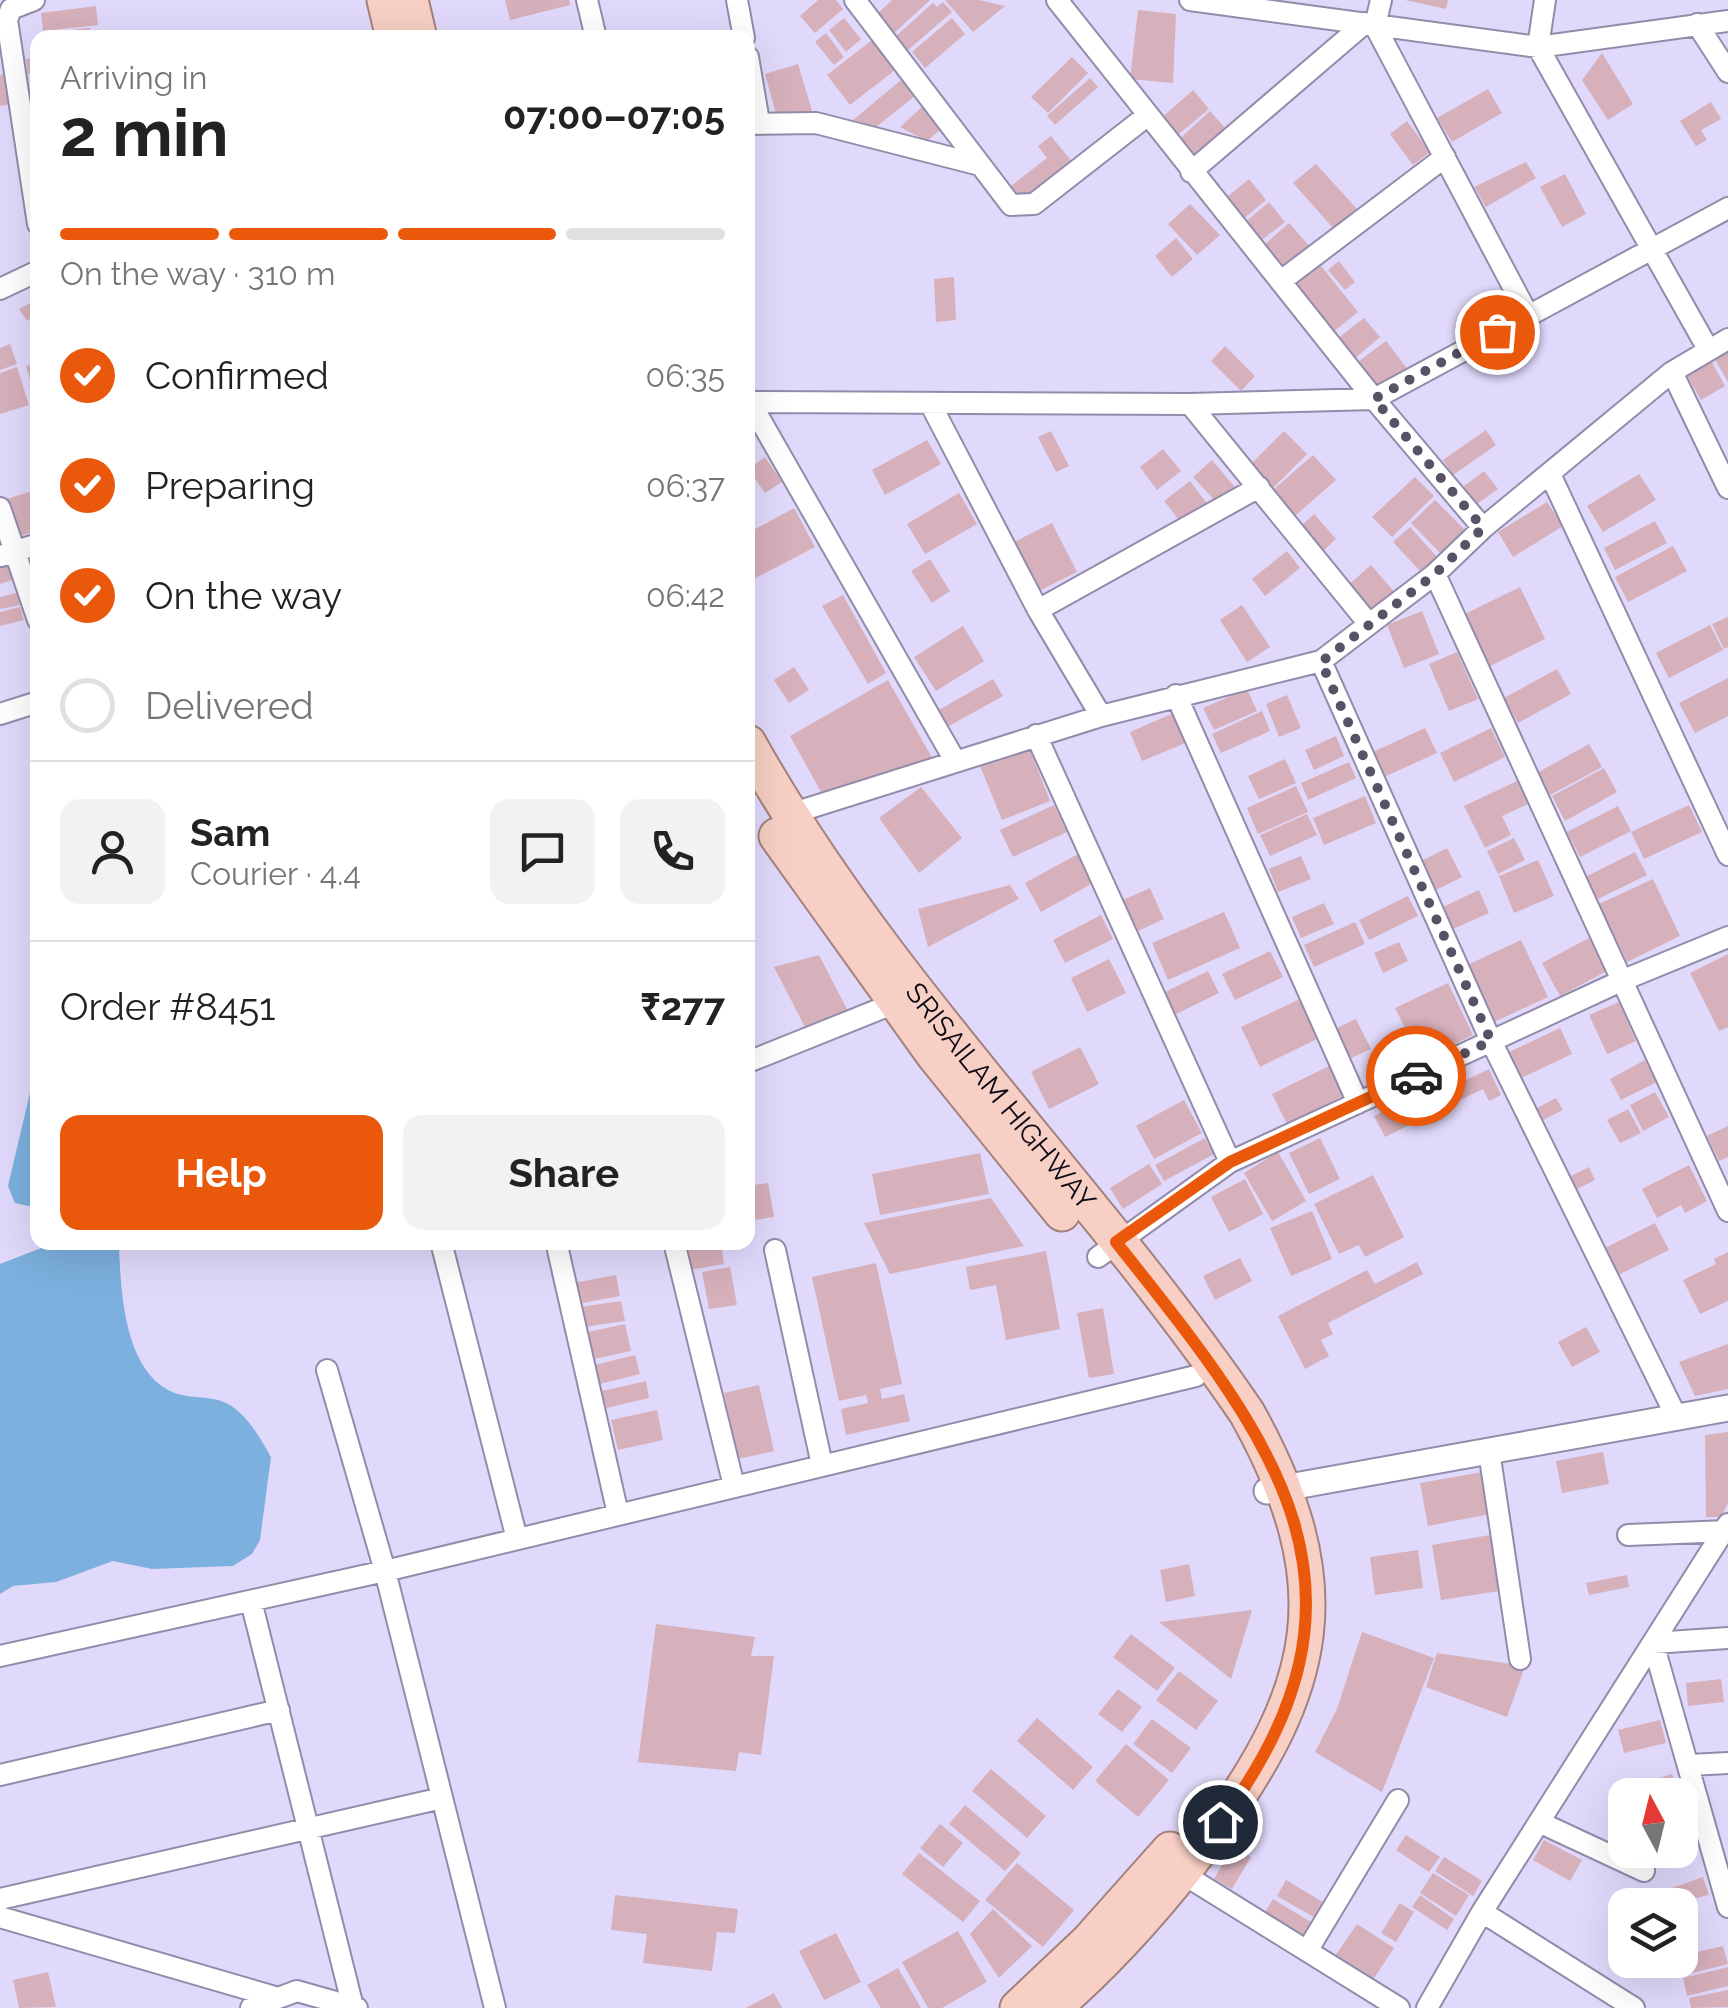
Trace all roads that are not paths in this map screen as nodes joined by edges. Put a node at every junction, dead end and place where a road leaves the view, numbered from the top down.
1 (34, 0) edge
2 (385, 0) edge
3 (410, 0) edge
4 (588, 0) edge
5 (737, 0) edge
6 (855, 0) edge
7 (1057, 0) edge
8 (1190, 0) edge
9 (1380, 0) edge
10 (1545, 0) edge
11 (1248, 2) edge
12 (10, 4) edge
13 (1728, 21) edge
14 (1370, 24) junction
15 (1698, 24) junction
16 (392, 30) edge
17 (416, 30) edge
18 (594, 30) edge
19 (743, 30) edge
20 (1538, 47) junction
21 (1728, 72) edge
22 (29, 114) edge
23 (1148, 114) junction
24 (755, 123) edge
25 (1445, 157) junction
26 (980, 165) junction
27 (1192, 172) junction
28 (1728, 208) edge
29 (1653, 248) junction
30 (30, 275) edge
31 (1281, 282) junction
32 (0, 289) edge
33 (1528, 315) junction
34 (1728, 339) edge
35 (1708, 348) junction
36 (1672, 372) junction
37 (1374, 399) junction
38 (755, 402) edge
39 (931, 404) junction
40 (1190, 404) junction
41 (755, 412) edge
42 (1550, 474) junction
43 (1259, 487) junction
44 (1728, 488) edge
45 (0, 508) edge
46 (1483, 528) junction
47 (30, 546) edge
48 (6, 554) edge
49 (1435, 574) junction
50 (30, 604) edge
51 (1038, 610) junction
52 (1369, 624) junction
53 (1321, 662) junction
54 (1176, 695) junction
55 (30, 705) edge
56 (0, 714) edge
57 (1101, 716) junction
58 (1036, 735) junction
59 (954, 759) junction
60 (755, 760) edge
61 (755, 795) edge
62 (778, 818) junction
63 (1728, 854) edge
64 (1728, 937) edge
65 (1621, 981) junction
66 (896, 1003) junction
67 (1491, 1041) junction
68 (755, 1059) edge
69 (1358, 1103) junction
70 (1230, 1162) junction
71 (1728, 1210) edge
72 (443, 1250) edge
73 (558, 1250) dead end
74 (676, 1250) edge
75 (775, 1250) dead end
76 (1108, 1250) junction
77 (328, 1370) dead end
78 (1196, 1376) junction
79 (1728, 1408) edge
80 (1677, 1418) junction
81 (1488, 1451) junction
82 (822, 1464) junction
83 (734, 1486) junction
84 (1276, 1489) junction
85 (618, 1514) junction
86 (1726, 1529) edge
87 (1628, 1535) dead end
88 (517, 1539) junction
89 (385, 1571) junction
90 (251, 1600) junction
91 (1728, 1638) edge
92 (1653, 1642) junction
93 (0, 1656) edge
94 (1520, 1659) dead end
95 (279, 1710) junction
96 (1728, 1763) edge
97 (1690, 1765) junction
98 (0, 1775) edge
99 (442, 1798) junction
100 (1398, 1800) dead end
101 (1542, 1823) junction
102 (310, 1828) junction
103 (1171, 1867) junction
104 (1644, 1871) dead end
105 (1723, 1871) edge
106 (0, 1899) edge
107 (1728, 1907) edge
108 (1482, 1912) junction
109 (0, 1916) edge
110 (1307, 1951) junction
111 (275, 1998) junction
112 (355, 2007) edge
113 (251, 2008) edge
114 (495, 2008) edge
115 (1018, 2008) edge
116 (1053, 2008) edge
117 (1399, 2008) edge
118 (1427, 2008) edge
119 (1634, 2008) edge

1 - 12 street
2 - 16 highway
3 - 17 highway
4 - 18 street
5 - 19 street
6 - 26 street
7 - 23 street
8 - 11 street
9 - 14 street
10 - 20 street
11 - 14 street
12 - 22 street
13 - 15 street
14 - 20 street
14 - 25 street
14 - 27 street
15 - 20 street
15 - 21 street
20 - 29 street
23 - 26 street
23 - 27 street
24 - 26 street
25 - 31 street
25 - 33 street
27 - 31 street
28 - 29 street
29 - 33 street
29 - 35 street
30 - 32 street
31 - 37 street
33 - 37 street
34 - 35 street
35 - 36 street
36 - 42 street
36 - 44 street
37 - 40 street
37 - 46 street
38 - 39 street
39 - 40 street
39 - 51 street
40 - 43 street
41 - 59 street
42 - 46 street
42 - 63 street
43 - 51 street
43 - 52 street
45 - 48 street
46 - 49 street
47 - 48 street
48 - 50 street
49 - 52 street
49 - 65 street
51 - 57 street
52 - 53 street
53 - 54 street
53 - 67 street
54 - 57 street
54 - 69 street
55 - 56 street
57 - 58 street
58 - 59 street
58 - 70 street
59 - 62 street
60 - 62 highway, SRISAILAM HIGHWAY
61 - 62 highway, SRISAILAM HIGHWAY
62 - 66 highway, SRISAILAM HIGHWAY
62 - 76 highway, SRISAILAM HIGHWAY
64 - 65 street
65 - 67 street
65 - 71 street
66 - 68 street
66 - 76 highway, SRISAILAM HIGHWAY
67 - 69 street
67 - 80 street
69 - 70 street
70 - 76 street
72 - 88 street
73 - 85 street
74 - 83 street
75 - 82 street
76 - 78 highway, SRISAILAM HIGHWAY
76 - 84 highway, SRISAILAM HIGHWAY
77 - 89 street
78 - 82 street
78 - 84 highway, SRISAILAM HIGHWAY
79 - 80 street
80 - 81 street
81 - 84 street
81 - 94 street
82 - 83 street
83 - 85 street
84 - 103 highway, SRISAILAM HIGHWAY
85 - 88 street
86 - 87 street
86 - 92 street
88 - 89 street
89 - 90 street
89 - 99 street
90 - 93 street
90 - 95 street
91 - 92 street
92 - 97 street
92 - 101 street
95 - 98 street
95 - 102 street
96 - 97 street
97 - 105 street
99 - 102 street
99 - 114 street
100 - 110 street
101 - 104 street
101 - 108 street
102 - 106 street
102 - 112 street
103 - 110 street
103 - 115 highway, SRISAILAM HIGHWAY
103 - 116 highway, SRISAILAM HIGHWAY
105 - 107 street
108 - 118 street
108 - 119 street
109 - 111 street
110 - 117 street
111 - 112 street
111 - 113 street

